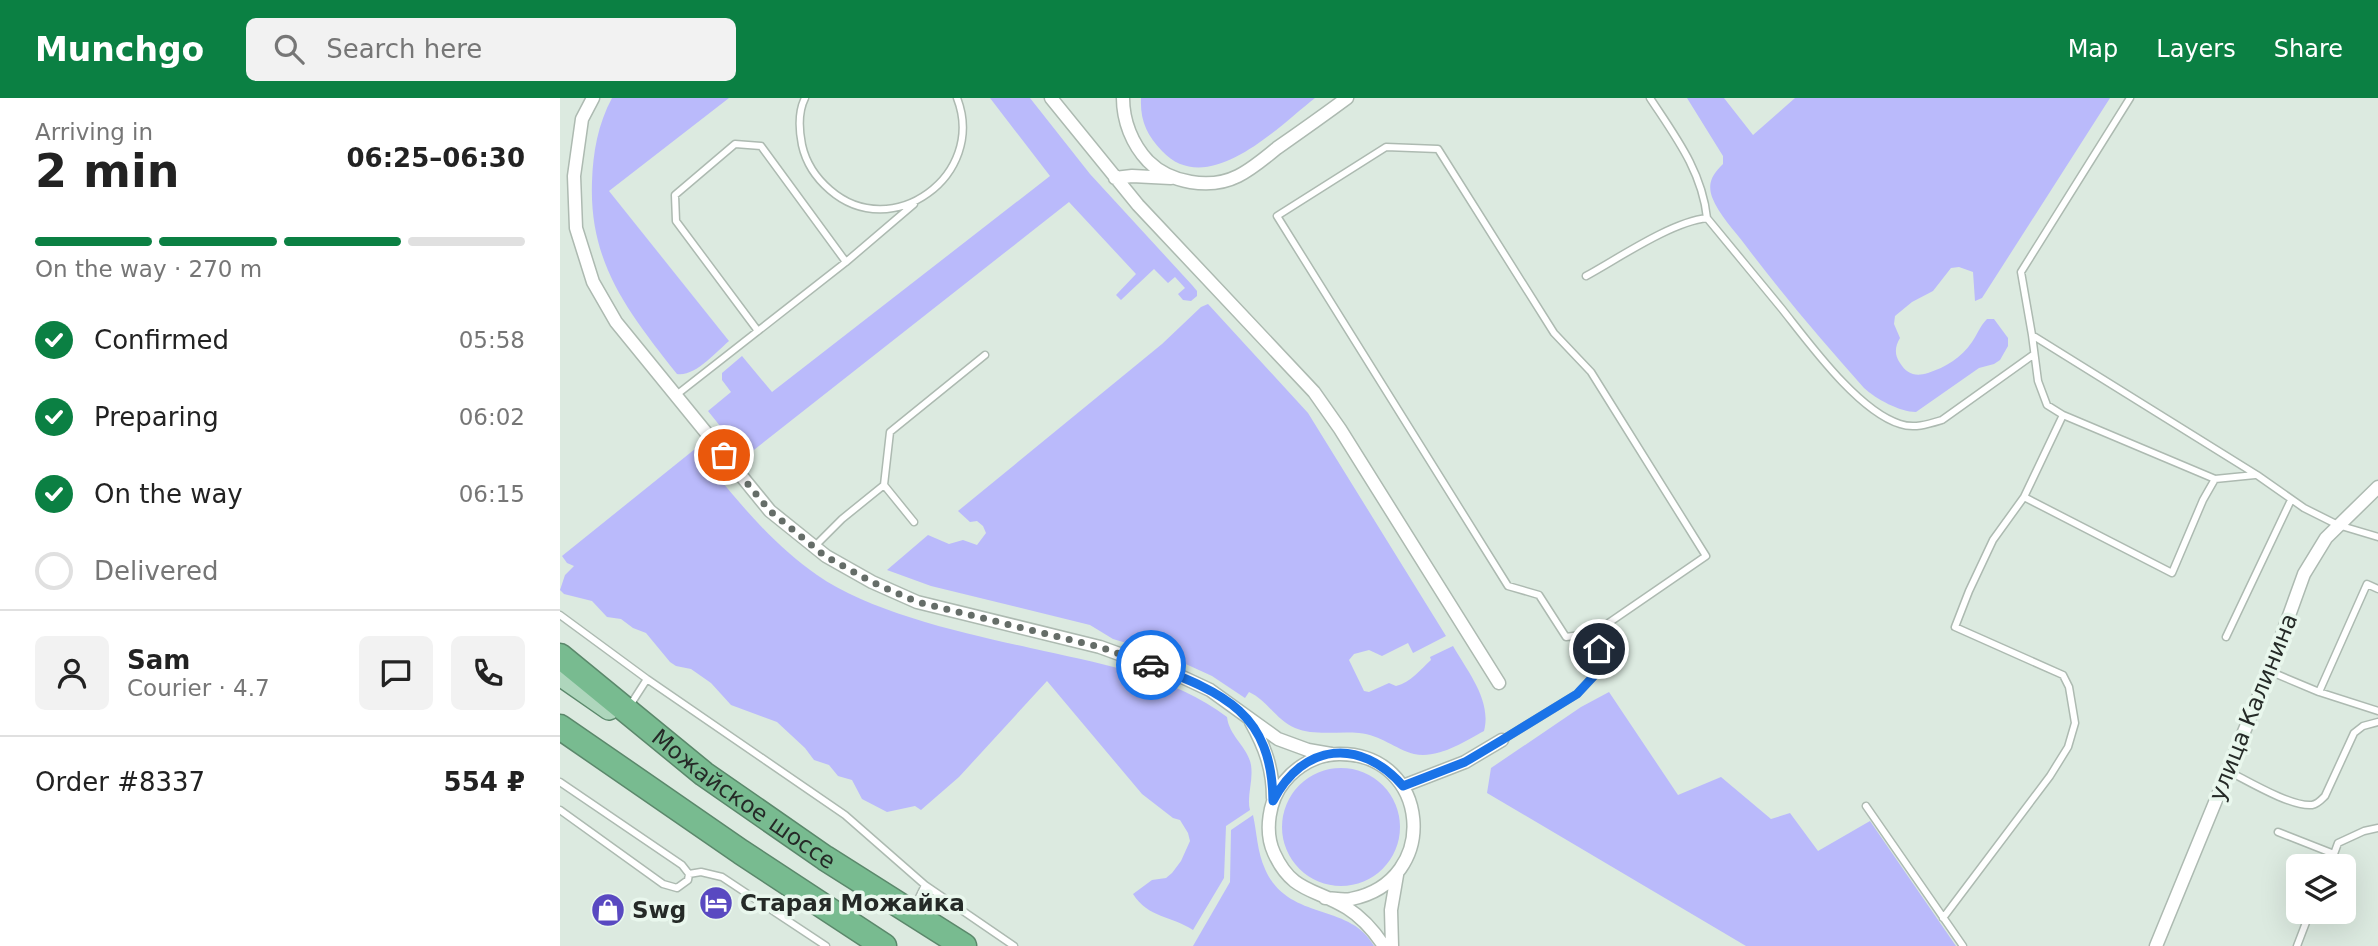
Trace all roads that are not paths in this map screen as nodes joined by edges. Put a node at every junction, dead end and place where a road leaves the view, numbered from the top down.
1 (593, 98) edge
2 (805, 98) edge
3 (957, 98) edge
4 (1051, 98) edge
5 (1123, 98) edge
6 (1347, 98) edge
7 (1650, 98) edge
8 (2130, 98) edge
9 (1115, 178) junction
10 (1180, 179) junction
11 (916, 202) junction
12 (1707, 218) junction
13 (846, 262) junction
14 (1586, 276) dead end
15 (758, 331) junction
16 (2032, 335) junction
17 (985, 355) dead end
18 (2033, 355) junction
19 (675, 396) junction
20 (2063, 415) junction
21 (2257, 475) junction
22 (2215, 479) junction
23 (884, 485) junction
24 (2378, 487) edge
25 (2024, 497) junction
26 (2291, 500) junction
27 (914, 522) dead end
28 (2338, 525) junction
29 (2378, 537) edge
30 (814, 547) junction
31 (2378, 589) edge
32 (560, 615) edge
33 (1594, 633) junction
34 (2226, 638) dead end
35 (560, 656) edge
36 (2269, 671) junction
37 (560, 675) edge
38 (647, 679) junction
39 (1499, 683) dead end
40 (2319, 692) junction
41 (627, 711) junction
42 (2378, 711) edge
43 (1247, 716) junction
44 (2378, 722) edge
45 (560, 727) edge
46 (1502, 740) joint
47 (1331, 754) junction
48 (2228, 771) junction
49 (704, 774) junction
50 (560, 782) edge
51 (1403, 786) junction
52 (1273, 801) junction
53 (1866, 806) dead end
54 (560, 810) edge
55 (2378, 828) edge
56 (2278, 832) dead end
57 (2334, 854) joint
58 (689, 874) junction
59 (1397, 875) junction
60 (925, 885) junction
61 (1325, 898) junction
62 (911, 913) junction
63 (1943, 918) junction
64 (2306, 924) edge
65 (826, 946) edge
66 (884, 946) edge
67 (964, 946) edge
68 (1014, 946) edge
69 (1384, 946) edge
70 (1392, 946) edge
71 (1963, 946) edge
72 (2157, 946) edge
73 (2297, 946) edge

1 - 19 street
2 - 11 lane
3 - 11 lane
4 - 9 street
5 - 10 street
6 - 10 street
7 - 12 lane
8 - 16 lane
9 - 10 street
9 - 39 street
11 - 13 lane
12 - 14 lane
12 - 18 lane
13 - 15 lane
13 - 15 lane
15 - 19 lane
16 - 18 lane
16 - 21 lane
17 - 23 lane
18 - 20 lane
19 - 30 street
20 - 22 lane
20 - 25 lane
21 - 22 lane
21 - 26 lane
22 - 25 lane
23 - 27 lane
23 - 30 lane
24 - 28 street, улица Калинина
25 - 63 lane
26 - 28 lane
26 - 34 lane
28 - 29 lane
28 - 36 street, улица Калинина
30 - 43 street
31 - 40 lane
32 - 38 lane
33 - 33 lane
33 - 46 lane
35 - 41 highway
36 - 40 lane
36 - 48 street, улица Калинина
37 - 49 main road, Можайское шоссе
38 - 41 lane
38 - 60 lane
40 - 42 lane
41 - 49 highway
43 - 47 street
43 - 52 street
44 - 48 lane
45 - 66 highway, Можайское шоссе
46 - 51 street
47 - 51 street
47 - 52 street
48 - 72 street, улица Калинина
49 - 62 highway, Можайское шоссе
50 - 58 lane
51 - 59 street
52 - 61 street
53 - 63 lane
54 - 58 lane
55 - 57 lane
56 - 57 lane
58 - 65 lane
59 - 61 street
59 - 70 street
60 - 62 lane
60 - 68 lane
61 - 69 street
62 - 67 highway, Можайское шоссе
63 - 71 lane
64 - 73 lane

